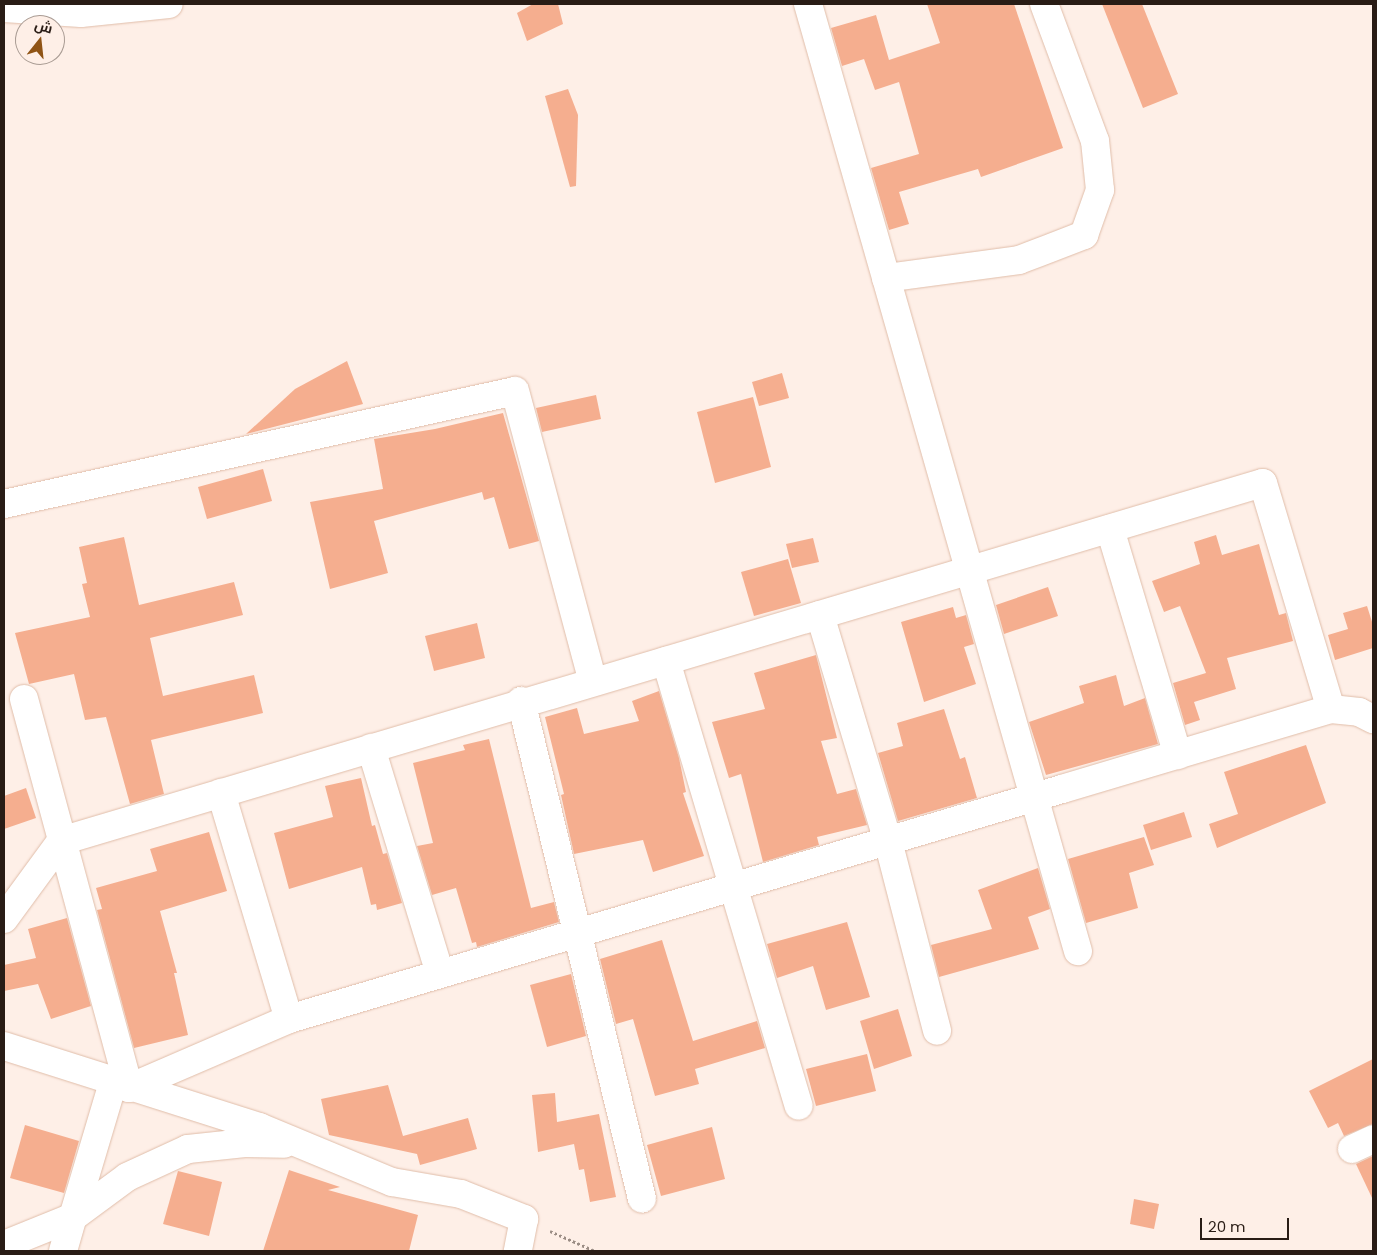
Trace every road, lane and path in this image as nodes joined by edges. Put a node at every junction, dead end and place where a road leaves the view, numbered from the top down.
1 (169, 4) edge
2 (808, 4) edge
3 (1044, 4) edge
4 (4, 8) edge
5 (886, 278) junction
6 (4, 504) edge
7 (1110, 529) junction
8 (969, 571) junction
9 (820, 615) junction
10 (666, 660) junction
11 (593, 682) junction
12 (24, 699) dead end
13 (521, 701) junction
14 (1332, 710) junction
15 (1373, 719) edge
16 (372, 748) junction
17 (1178, 755) junction
18 (221, 793) junction
19 (1034, 798) junction
20 (61, 841) junction
21 (888, 841) junction
22 (735, 886) junction
23 (4, 920) edge
24 (578, 933) junction
25 (1078, 951) dead end
26 (440, 974) junction
27 (289, 1019) junction
28 (937, 1030) dead end
29 (4, 1046) edge
30 (121, 1085) junction
31 (799, 1106) dead end
32 (302, 1145) junction
33 (642, 1199) dead end
34 (73, 1217) junction
35 (524, 1219) junction
36 (4, 1245) edge
37 (63, 1251) edge
38 (518, 1251) edge
39 (595, 1251) edge

1 - 4 street
2 - 5 street
3 - 5 street
5 - 8 street
6 - 11 street
7 - 8 street
7 - 14 street
7 - 17 street
8 - 9 street
8 - 19 street
9 - 10 street
9 - 21 street
10 - 11 street
10 - 22 street
11 - 13 street
12 - 20 street
13 - 16 street
13 - 24 street
14 - 15 street
14 - 17 street
16 - 18 street
16 - 26 street
17 - 19 street
18 - 20 street
18 - 27 street
19 - 21 street
19 - 25 street
20 - 23 street
20 - 30 street
21 - 22 street
21 - 28 street
22 - 24 street
22 - 31 street
24 - 26 street
24 - 33 street
26 - 27 street
27 - 30 street
29 - 30 street
30 - 32 street
30 - 34 street
32 - 34 street
32 - 35 street
34 - 36 street
34 - 37 street
35 - 38 street
35 - 39 path

